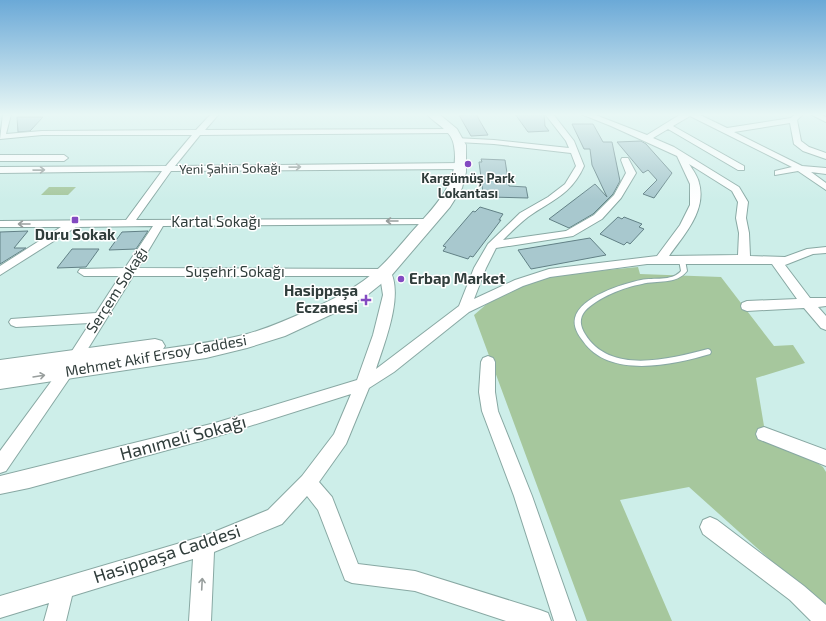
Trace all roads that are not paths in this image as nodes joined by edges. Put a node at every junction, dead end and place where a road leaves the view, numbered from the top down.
1 (188, 143) edge
2 (459, 143) edge
3 (503, 143) edge
4 (571, 143) edge
5 (657, 143) edge
6 (698, 143) edge
7 (751, 143) edge
8 (798, 143) edge
9 (573, 151) junction
10 (680, 155) junction
11 (826, 156) edge
12 (0, 158) edge
13 (64, 158) dead end
14 (625, 160) dead end
15 (460, 166) junction
16 (167, 168) junction
17 (741, 168) dead end
18 (800, 168) junction
19 (0, 170) edge
20 (826, 171) edge
21 (778, 173) dead end
22 (826, 187) edge
23 (431, 221) junction
24 (129, 223) junction
25 (160, 223) junction
26 (0, 224) edge
27 (72, 224) junction
28 (494, 245) junction
29 (826, 250) edge
30 (744, 259) junction
31 (660, 260) junction
32 (682, 260) junction
33 (776, 261) junction
34 (0, 272) edge
35 (84, 272) dead end
36 (129, 272) junction
37 (378, 278) junction
38 (806, 302) junction
39 (826, 302) edge
40 (747, 306) dead end
41 (464, 309) junction
42 (99, 318) junction
43 (16, 322) dead end
44 (826, 324) edge
45 (708, 352) dead end
46 (488, 362) dead end
47 (70, 364) junction
48 (0, 368) edge
49 (0, 381) edge
50 (363, 384) junction
51 (764, 434) dead end
52 (826, 458) edge
53 (0, 465) edge
54 (308, 482) junction
55 (0, 485) edge
56 (710, 528) dead end
57 (204, 546) junction
58 (64, 587) junction
59 (0, 607) edge
60 (826, 620) edge
61 (55, 621) edge
62 (200, 621) edge
63 (540, 621) edge
64 (564, 621) edge

1 - 16 street
2 - 15 main road, Mehmet Akif Ersoy Caddesi
3 - 9 street
4 - 9 street
5 - 10 street
6 - 17 street
7 - 18 street
8 - 11 street
9 - 28 street
10 - 30 street
10 - 31 street
12 - 13 street
14 - 28 street
16 -> 15 street, Yeni Şahin Sokağı
15 - 23 main road, Mehmet Akif Ersoy Caddesi
19 -> 16 street, Yeni Şahin Sokağı
16 - 24 street
18 - 20 street
18 - 21 street
18 - 22 street
23 -> 25 street, Kartal Sokağı
23 - 37 main road, Mehmet Akif Ersoy Caddesi
24 - 25 street, Kartal Sokağı
24 - 27 street, Kartal Sokağı
25 - 36 street, Serçem Sokağı
27 -> 26 street, Kartal Sokağı
27 - 34 street
28 - 41 street
29 - 33 street, Hanımeli Sokağı
30 - 32 street, Hanımeli Sokağı
30 - 33 street, Hanımeli Sokağı
31 - 32 street, Hanımeli Sokağı
31 - 41 street, Hanımeli Sokağı
32 - 45 lane
33 - 38 street
35 - 36 street, Suşehri Sokağı
36 - 37 street, Suşehri Sokağı
36 - 42 street, Serçem Sokağı
37 - 47 main road, Mehmet Akif Ersoy Caddesi
37 - 50 street, Hasippaşa Caddesi
38 - 39 street
38 - 40 street
38 - 44 street
41 - 50 street, Hanımeli Sokağı
42 - 43 street
42 - 47 street, Serçem Sokağı
46 - 64 street
47 - 48 main road, Mehmet Akif Ersoy Caddesi
49 -> 47 main road, Mehmet Akif Ersoy Caddesi
47 - 53 street, Serçem Sokağı
50 - 54 street, Hasippaşa Caddesi
50 - 55 street, Hanımeli Sokağı
51 - 52 street
54 - 57 street, Hasippaşa Caddesi
54 - 63 street
56 - 60 street
57 - 58 street, Hasippaşa Caddesi
62 -> 57 street
58 - 59 street, Hasippaşa Caddesi
58 - 61 street

